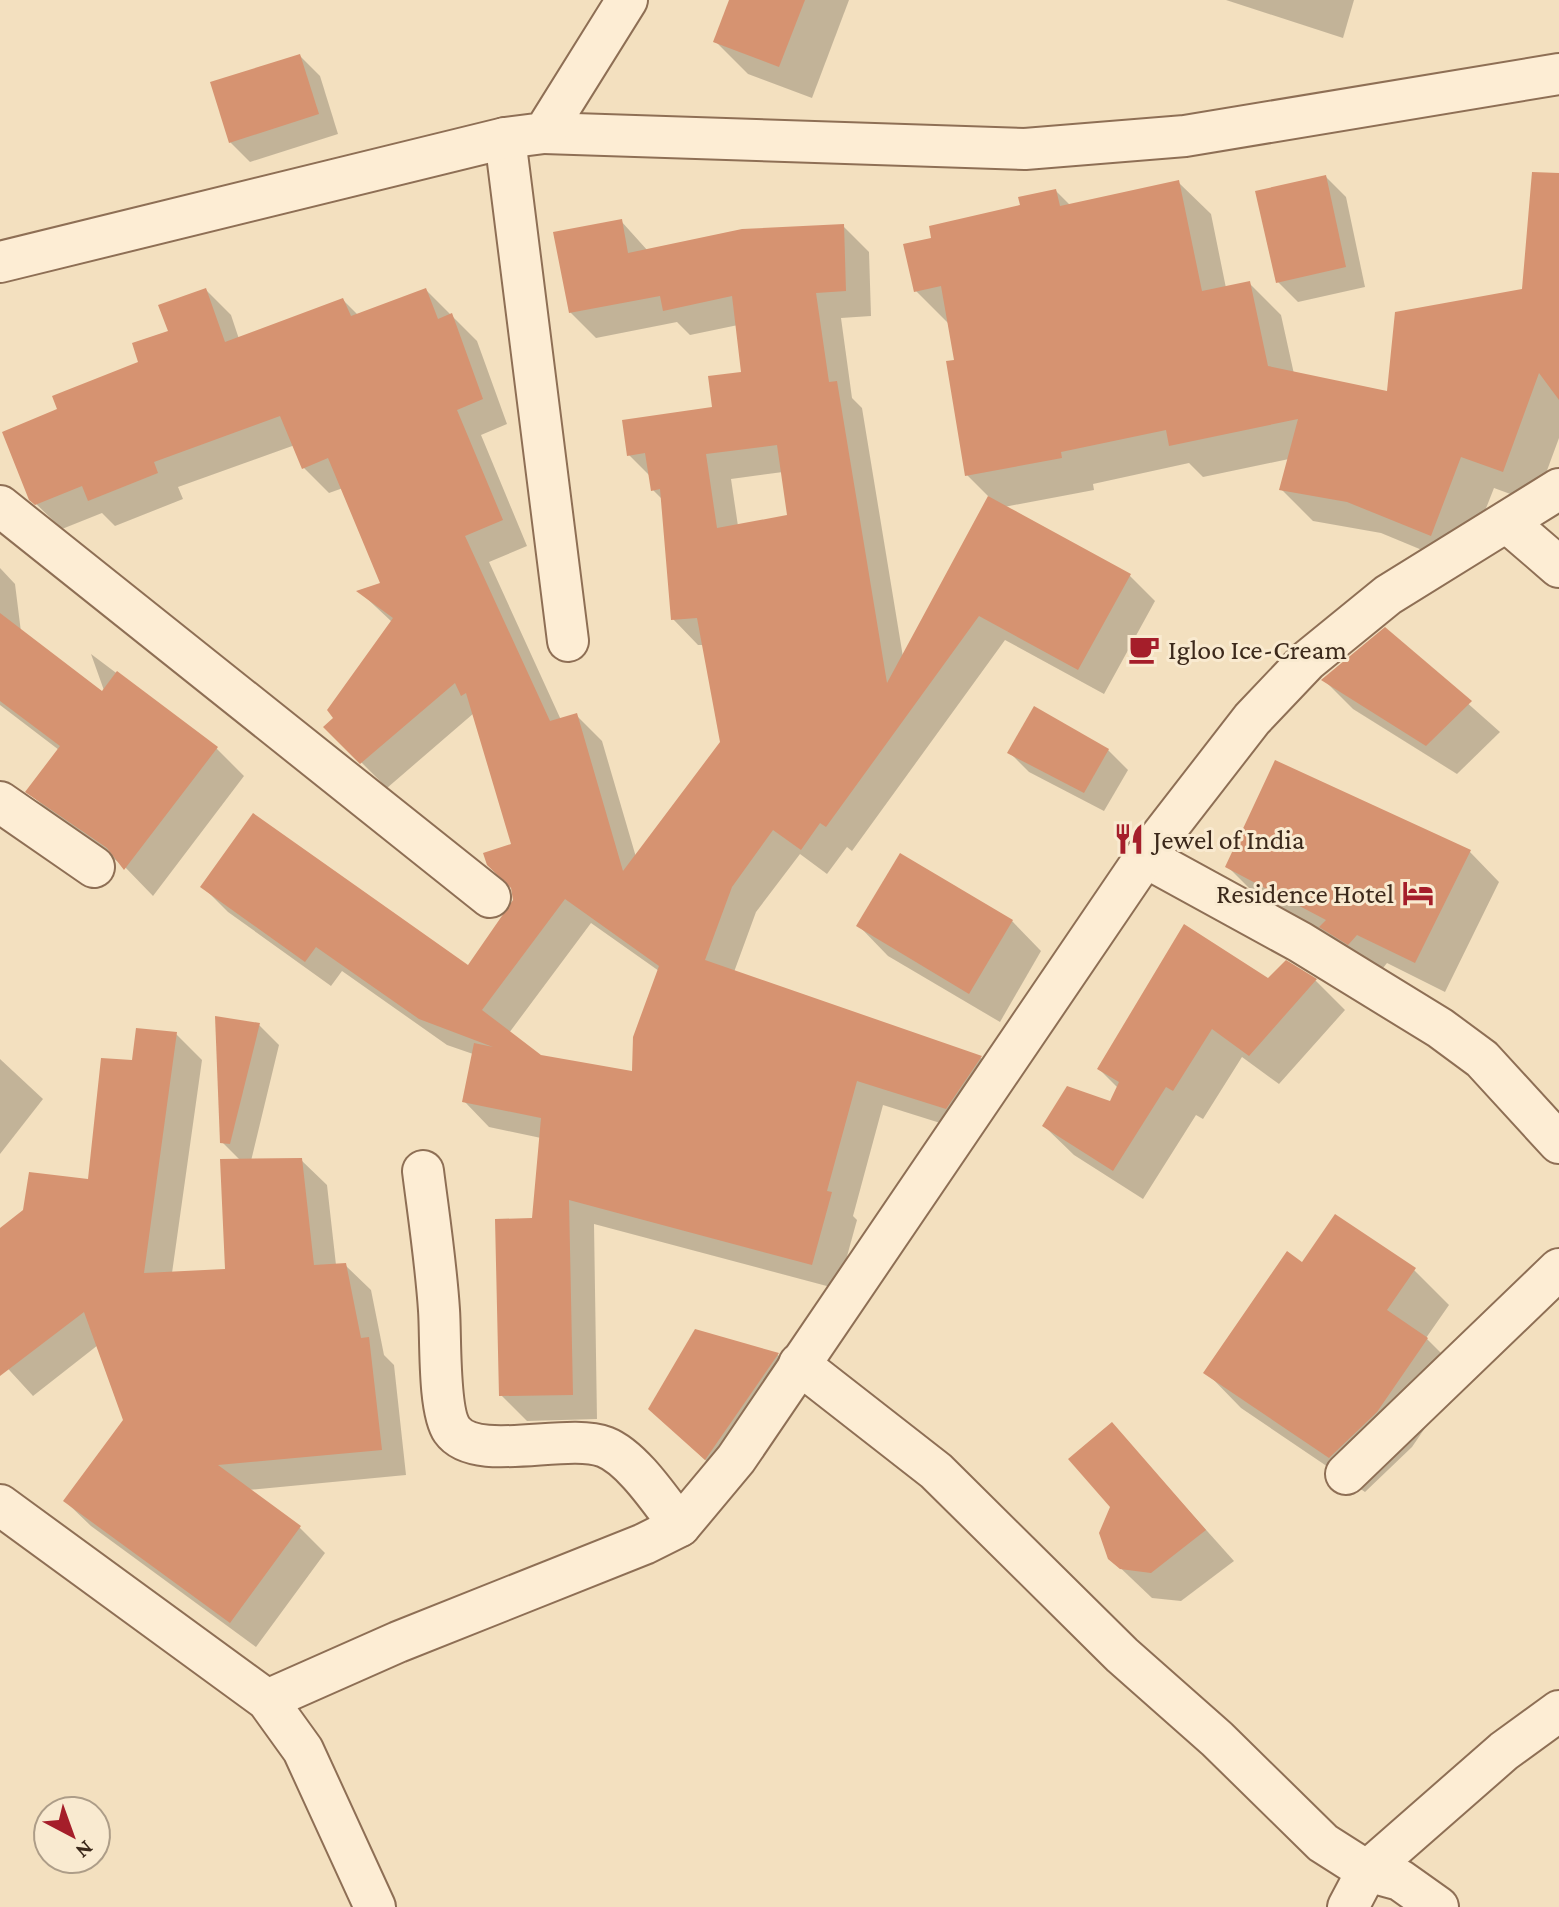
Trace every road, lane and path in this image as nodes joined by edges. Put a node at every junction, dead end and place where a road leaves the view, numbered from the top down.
1 (627, 0) edge
2 (1559, 74) edge
3 (544, 133) junction
4 (505, 138) junction
5 (2, 259) edge
6 (1559, 489) edge
7 (0, 506) edge
8 (1508, 523) junction
9 (1559, 567) edge
10 (568, 641) dead end
11 (0, 802) edge
12 (1145, 857) junction
13 (94, 867) dead end
14 (490, 897) dead end
15 (1559, 1143) edge
16 (423, 1171) dead end
17 (1559, 1269) edge
18 (799, 1364) junction
19 (1346, 1474) dead end
20 (0, 1505) edge
21 (680, 1526) junction
22 (267, 1700) junction
23 (1559, 1711) edge
24 (1367, 1871) junction
25 (375, 1907) edge
26 (1348, 1907) edge
27 (1438, 1907) edge

1 - 3 street
2 - 3 street
3 - 4 street
4 - 5 street
4 - 10 street
6 - 8 street
7 - 14 street
8 - 9 street
8 - 12 street
11 - 13 street
12 - 15 street
12 - 18 street
16 - 21 street
17 - 19 street
18 - 21 street
18 - 24 street
20 - 22 street
21 - 22 street
22 - 25 street
23 - 24 street
24 - 26 street
24 - 27 street

